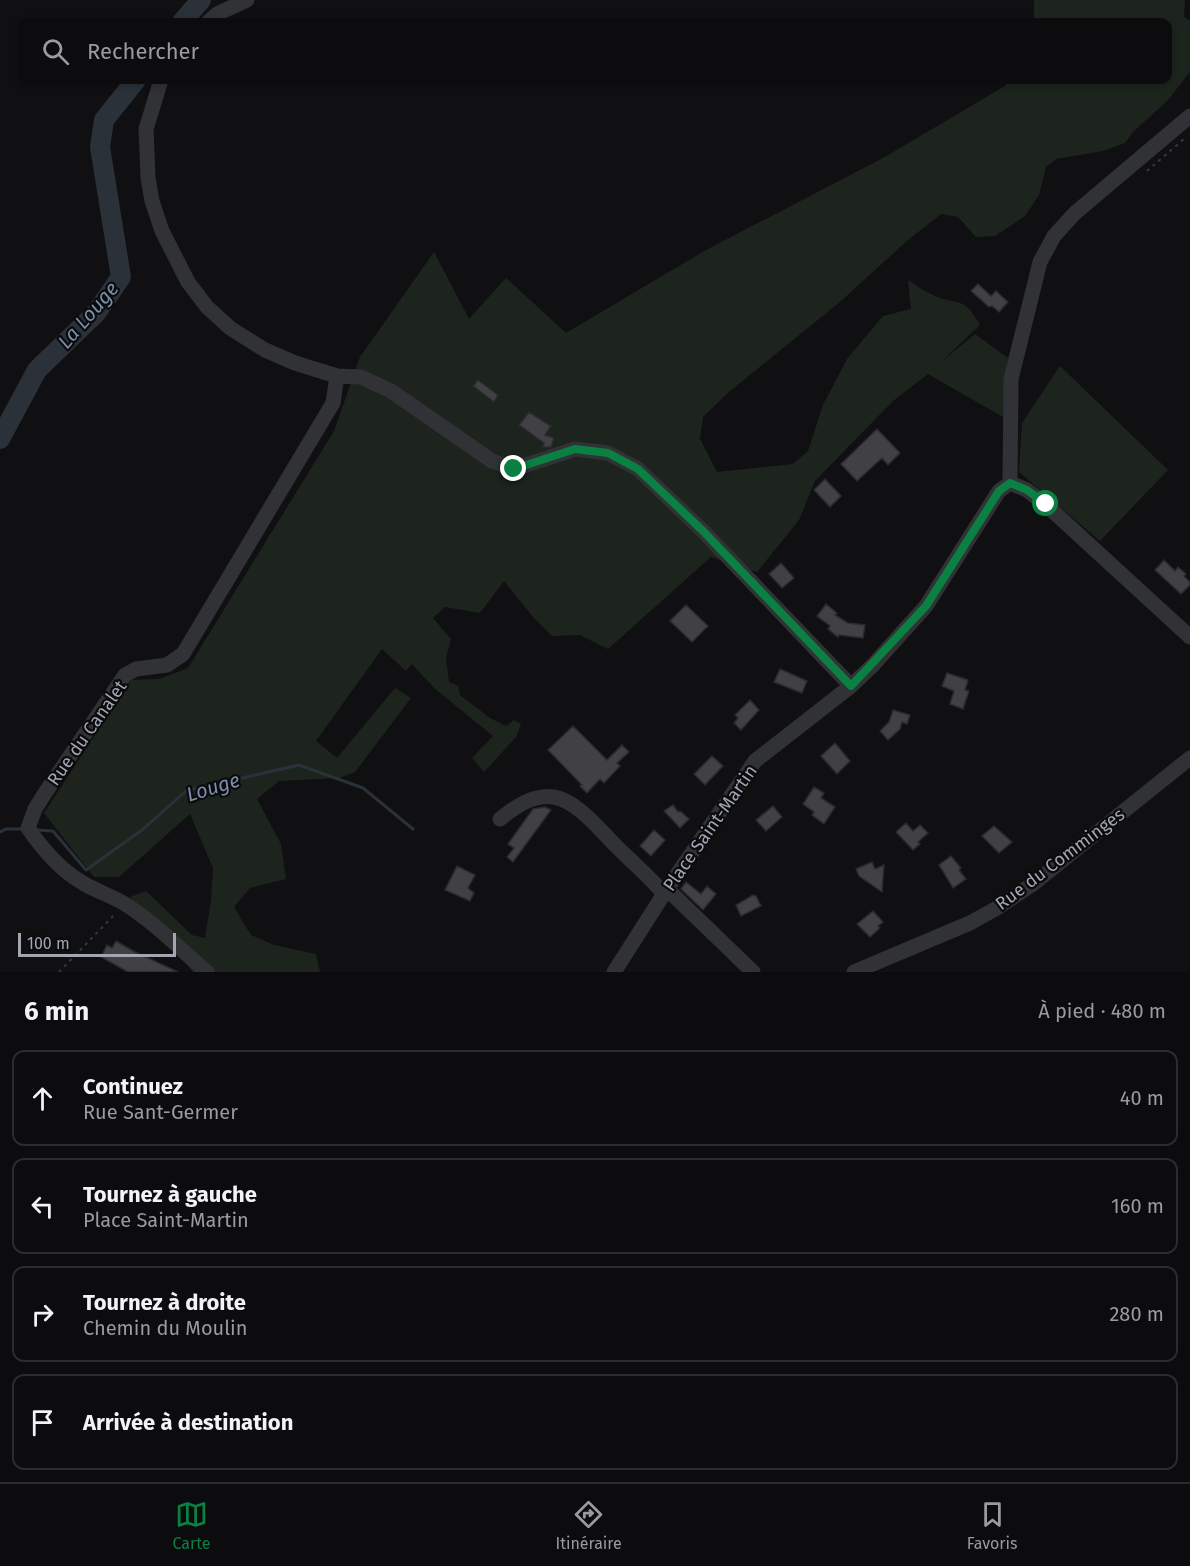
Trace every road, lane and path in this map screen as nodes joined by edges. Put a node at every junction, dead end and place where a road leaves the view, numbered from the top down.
1 (247, 0) edge
2 (212, 18) edge
3 (160, 84) edge
4 (1190, 116) edge
5 (1190, 134) edge
6 (1145, 172) dead end
7 (337, 376) junction
8 (1010, 483) junction
9 (1190, 637) edge
10 (851, 686) junction
11 (1190, 758) edge
12 (500, 819) dead end
13 (666, 891) junction
14 (124, 904) junction
15 (59, 972) edge
16 (207, 972) edge
17 (614, 972) edge
18 (753, 972) edge
19 (854, 972) edge

1 - 2 street
3 - 7 street
4 - 8 street
5 - 6 path
7 - 10 street
7 - 14 street, Rue du Canalet
8 - 9 street
8 - 10 street, Place Saint-Martin
10 - 13 street, Place Saint-Martin
11 - 19 street, Rue du Comminges
12 - 13 street
13 - 17 street, Place Saint-Martin
13 - 18 street
14 - 15 path
14 - 16 street, Rue du Canalet

